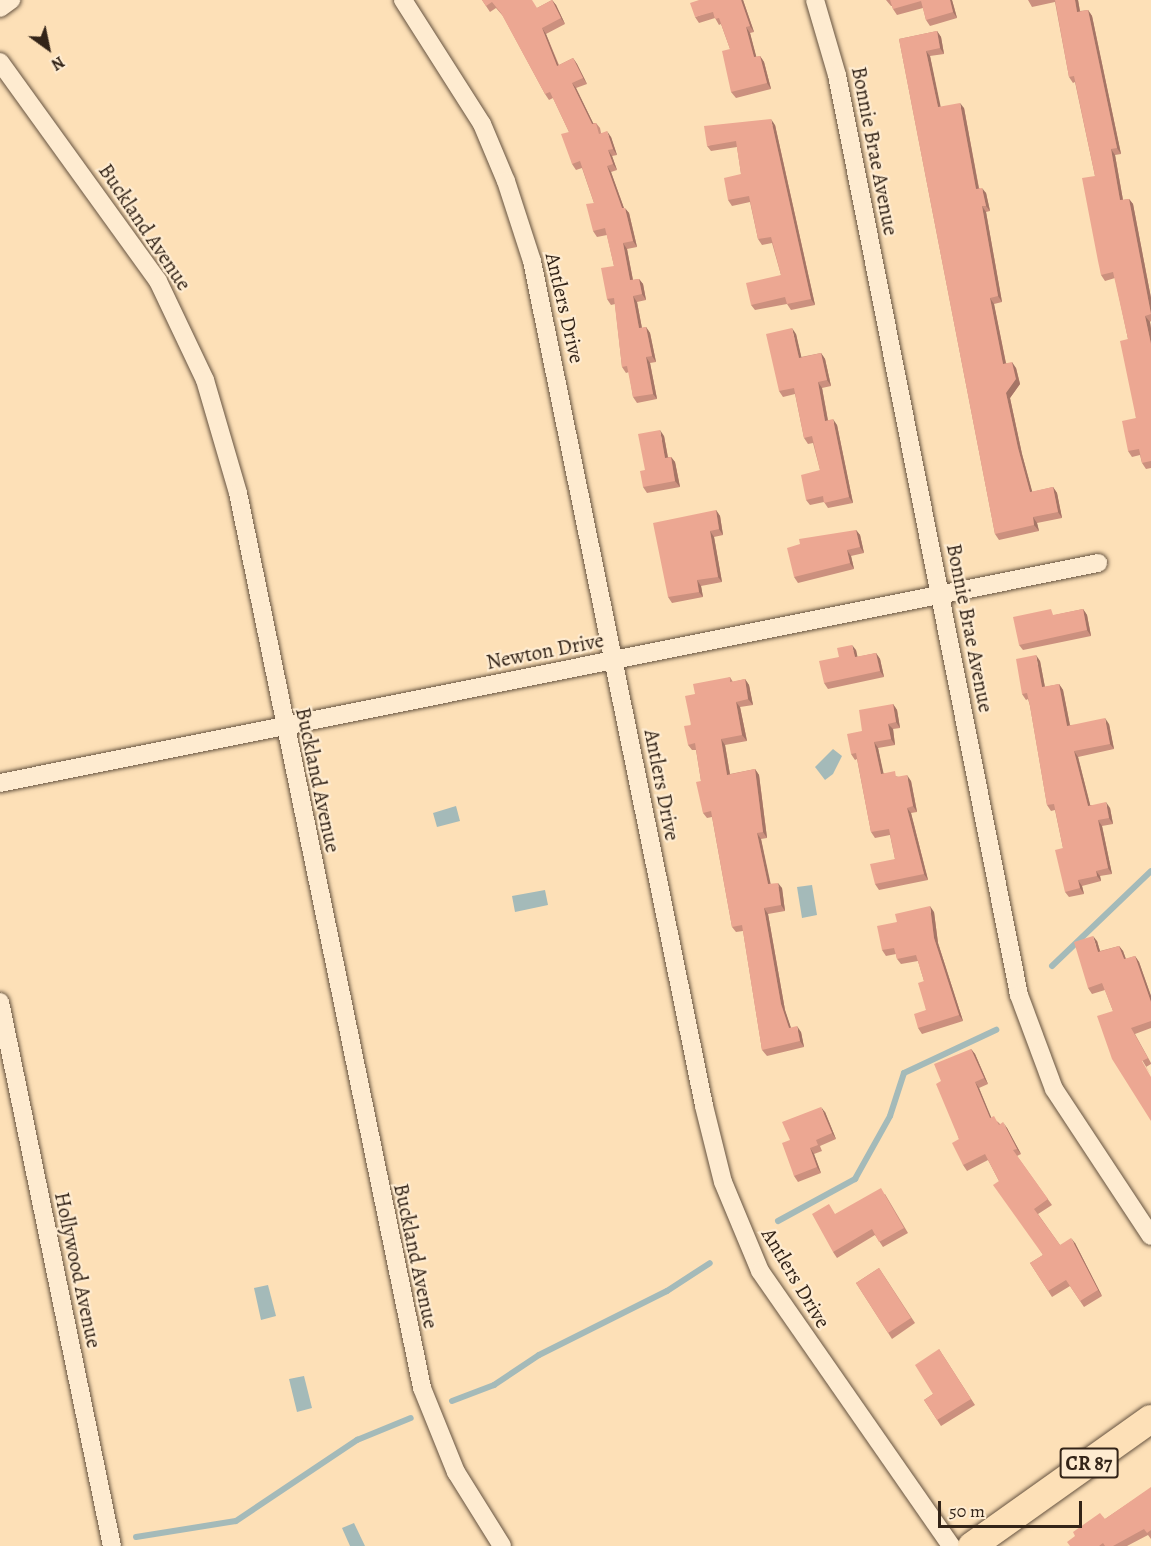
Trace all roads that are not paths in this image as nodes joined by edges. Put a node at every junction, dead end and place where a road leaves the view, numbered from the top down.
1 (11, 0) edge
2 (403, 0) edge
3 (815, 0) edge
4 (0, 8) edge
5 (0, 62) edge
6 (1098, 563) dead end
7 (941, 596) junction
8 (614, 661) junction
9 (284, 726) junction
10 (0, 783) edge
11 (0, 1002) edge
12 (1151, 1236) edge
13 (1151, 1419) edge
14 (112, 1546) edge
15 (502, 1546) edge
16 (951, 1546) edge
17 (972, 1546) edge

1 - 4 street
2 - 8 street, Antlers Drive
3 - 7 street, Bonnie Brae Avenue
5 - 9 street, Buckland Avenue
6 - 7 street, Newton Drive
7 - 8 street, Newton Drive
7 - 12 street, Bonnie Brae Avenue
8 - 9 street, Newton Drive
8 - 16 street, Antlers Drive
9 - 10 street, Newton Drive
9 - 15 street, Buckland Avenue
11 - 14 street, Hollywood Avenue
13 - 17 main road, CR 87

